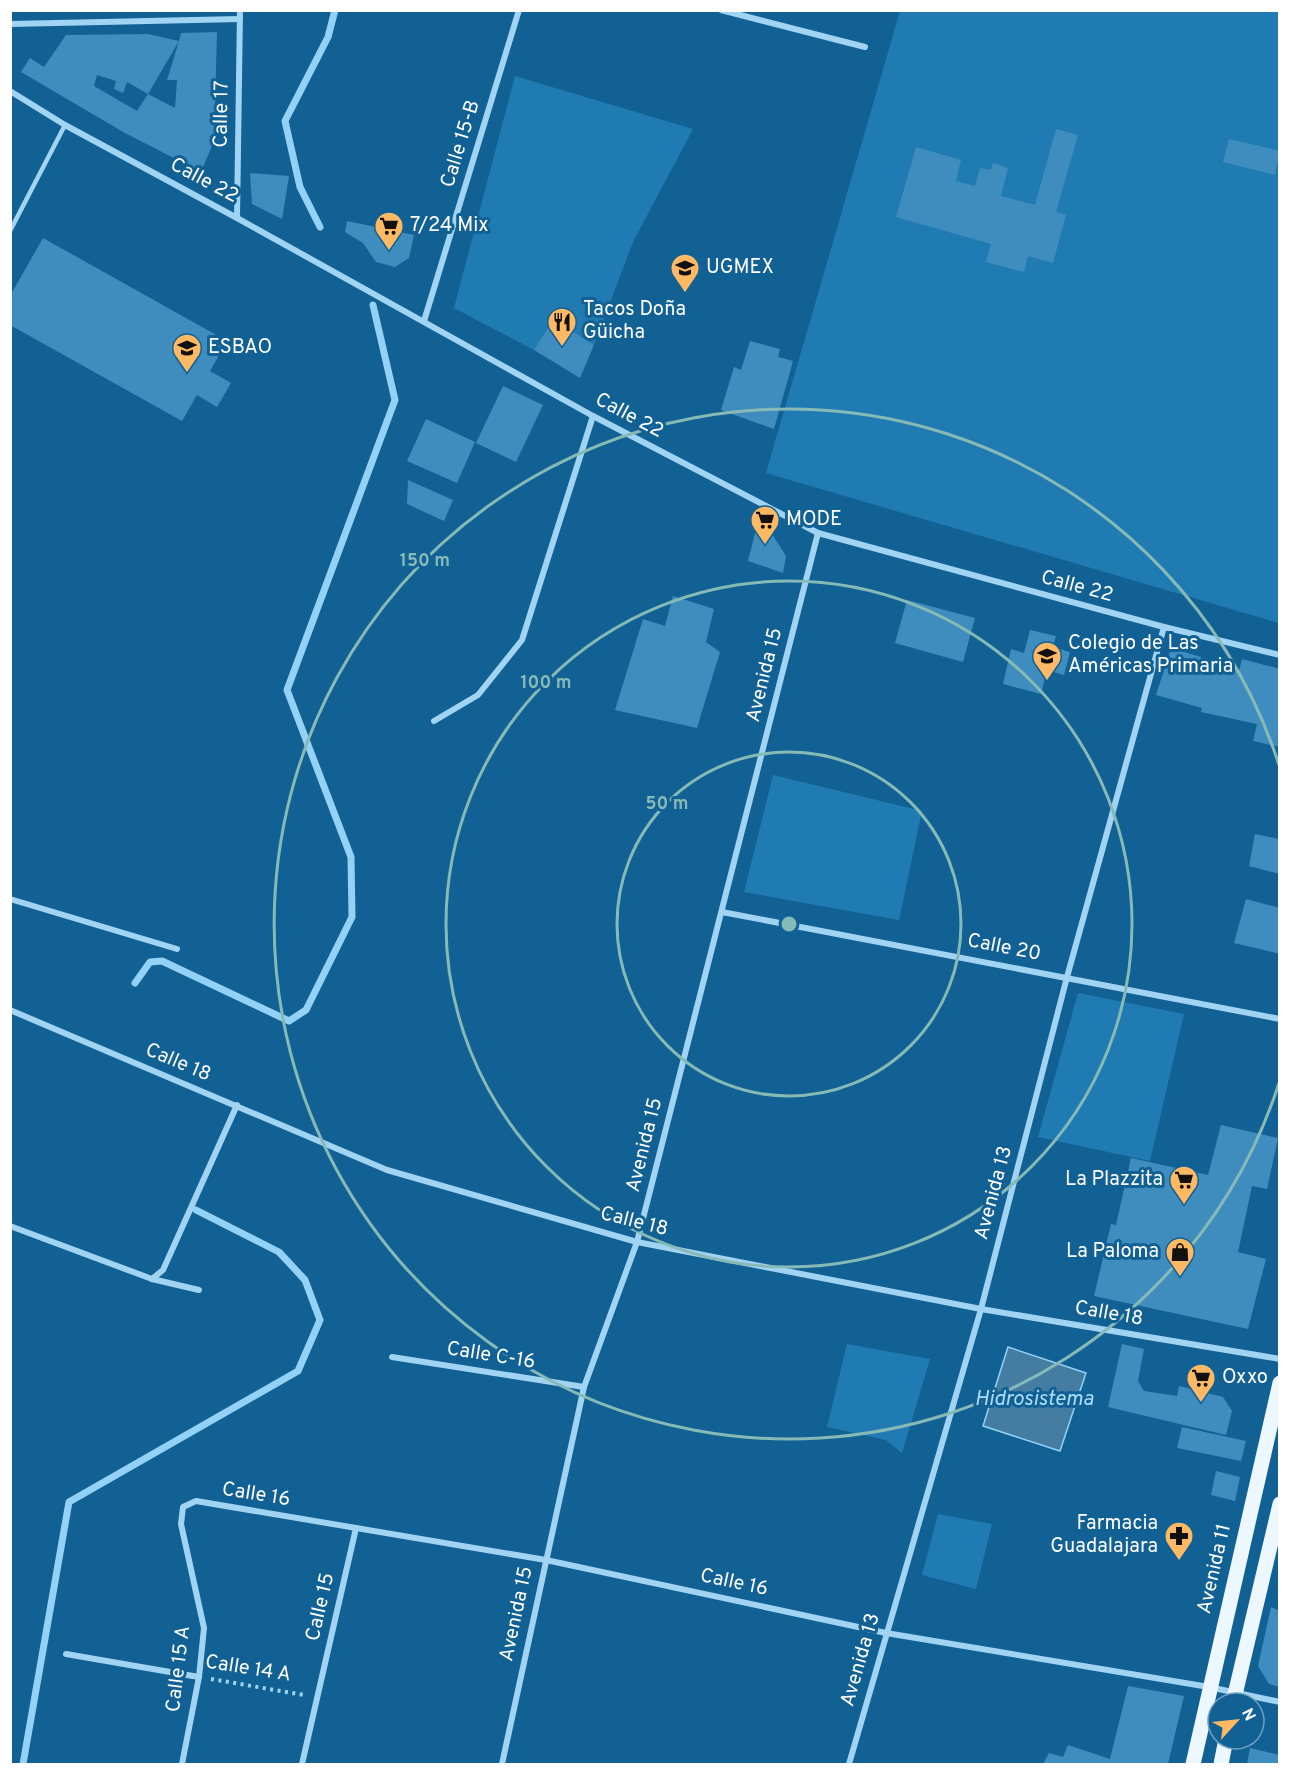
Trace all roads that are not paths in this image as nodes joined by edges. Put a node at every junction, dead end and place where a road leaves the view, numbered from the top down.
1 (240, 10) edge
2 (519, 10) edge
3 (721, 10) edge
4 (240, 19) junction
5 (10, 24) edge
6 (865, 47) dead end
7 (10, 91) edge
8 (65, 124) junction
9 (237, 218) junction
10 (10, 231) edge
11 (424, 321) junction
12 (593, 416) junction
13 (818, 533) junction
14 (1164, 627) junction
15 (1280, 655) edge
16 (434, 721) dead end
17 (10, 899) edge
18 (722, 912) junction
19 (177, 949) dead end
20 (1067, 977) junction
21 (10, 1010) edge
22 (1280, 1019) edge
23 (237, 1105) junction
24 (10, 1226) edge
25 (637, 1242) junction
26 (152, 1279) junction
27 (199, 1290) dead end
28 (981, 1309) junction
29 (392, 1357) dead end
30 (1280, 1359) edge
31 (1280, 1383) edge
32 (584, 1387) junction
33 (1280, 1504) edge
34 (183, 1507) joint
35 (356, 1528) junction
36 (546, 1560) junction
37 (886, 1633) junction
38 (66, 1654) dead end
39 (199, 1677) junction
40 (1209, 1687) junction
41 (1218, 1691) edge
42 (1236, 1691) edge
43 (182, 1764) edge
44 (302, 1764) edge
45 (502, 1764) edge
46 (849, 1764) edge
47 (1193, 1764) edge

1 - 4 street, Calle 17
2 - 11 street, Calle 15-B
3 - 6 street
4 - 5 street
4 - 9 street, Calle 17
7 - 8 street, Calle 22
8 - 9 street, Calle 22
8 - 10 lane
9 - 11 street, Calle 22
11 - 12 street, Calle 22
12 - 13 street, Calle 22
12 - 16 street
13 - 14 street, Calle 22
13 - 18 street, Avenida 15
14 - 15 street, Calle 22
14 - 20 street, Avenida 13
17 - 19 street
18 - 20 street, Calle 20
18 - 25 street, Avenida 15
20 - 22 street, Calle 20
20 - 28 street, Avenida 13
21 - 23 street, Calle 18
23 - 25 street, Calle 18
23 - 26 street
24 - 26 street
25 - 28 street, Calle 18
25 - 32 street, Avenida 15
26 - 27 street
28 - 30 street, Calle 18
28 - 37 street, Avenida 13
29 - 32 street, Calle C-16
31 - 40 main road, Avenida 11
32 - 36 street, Avenida 15
33 - 42 main road
34 - 35 street, Calle 16
34 - 39 street, Calle 15 A
35 - 36 street, Calle 16
35 - 44 street, Calle 15
36 - 37 street, Calle 16
36 - 45 street, Avenida 15
37 - 40 street, Calle 16
37 - 46 street, Avenida 13
38 - 39 street, Calle 14 A
39 - 43 street, Calle 15 A
40 - 41 street, Calle 16
40 - 47 main road, Avenida 11

